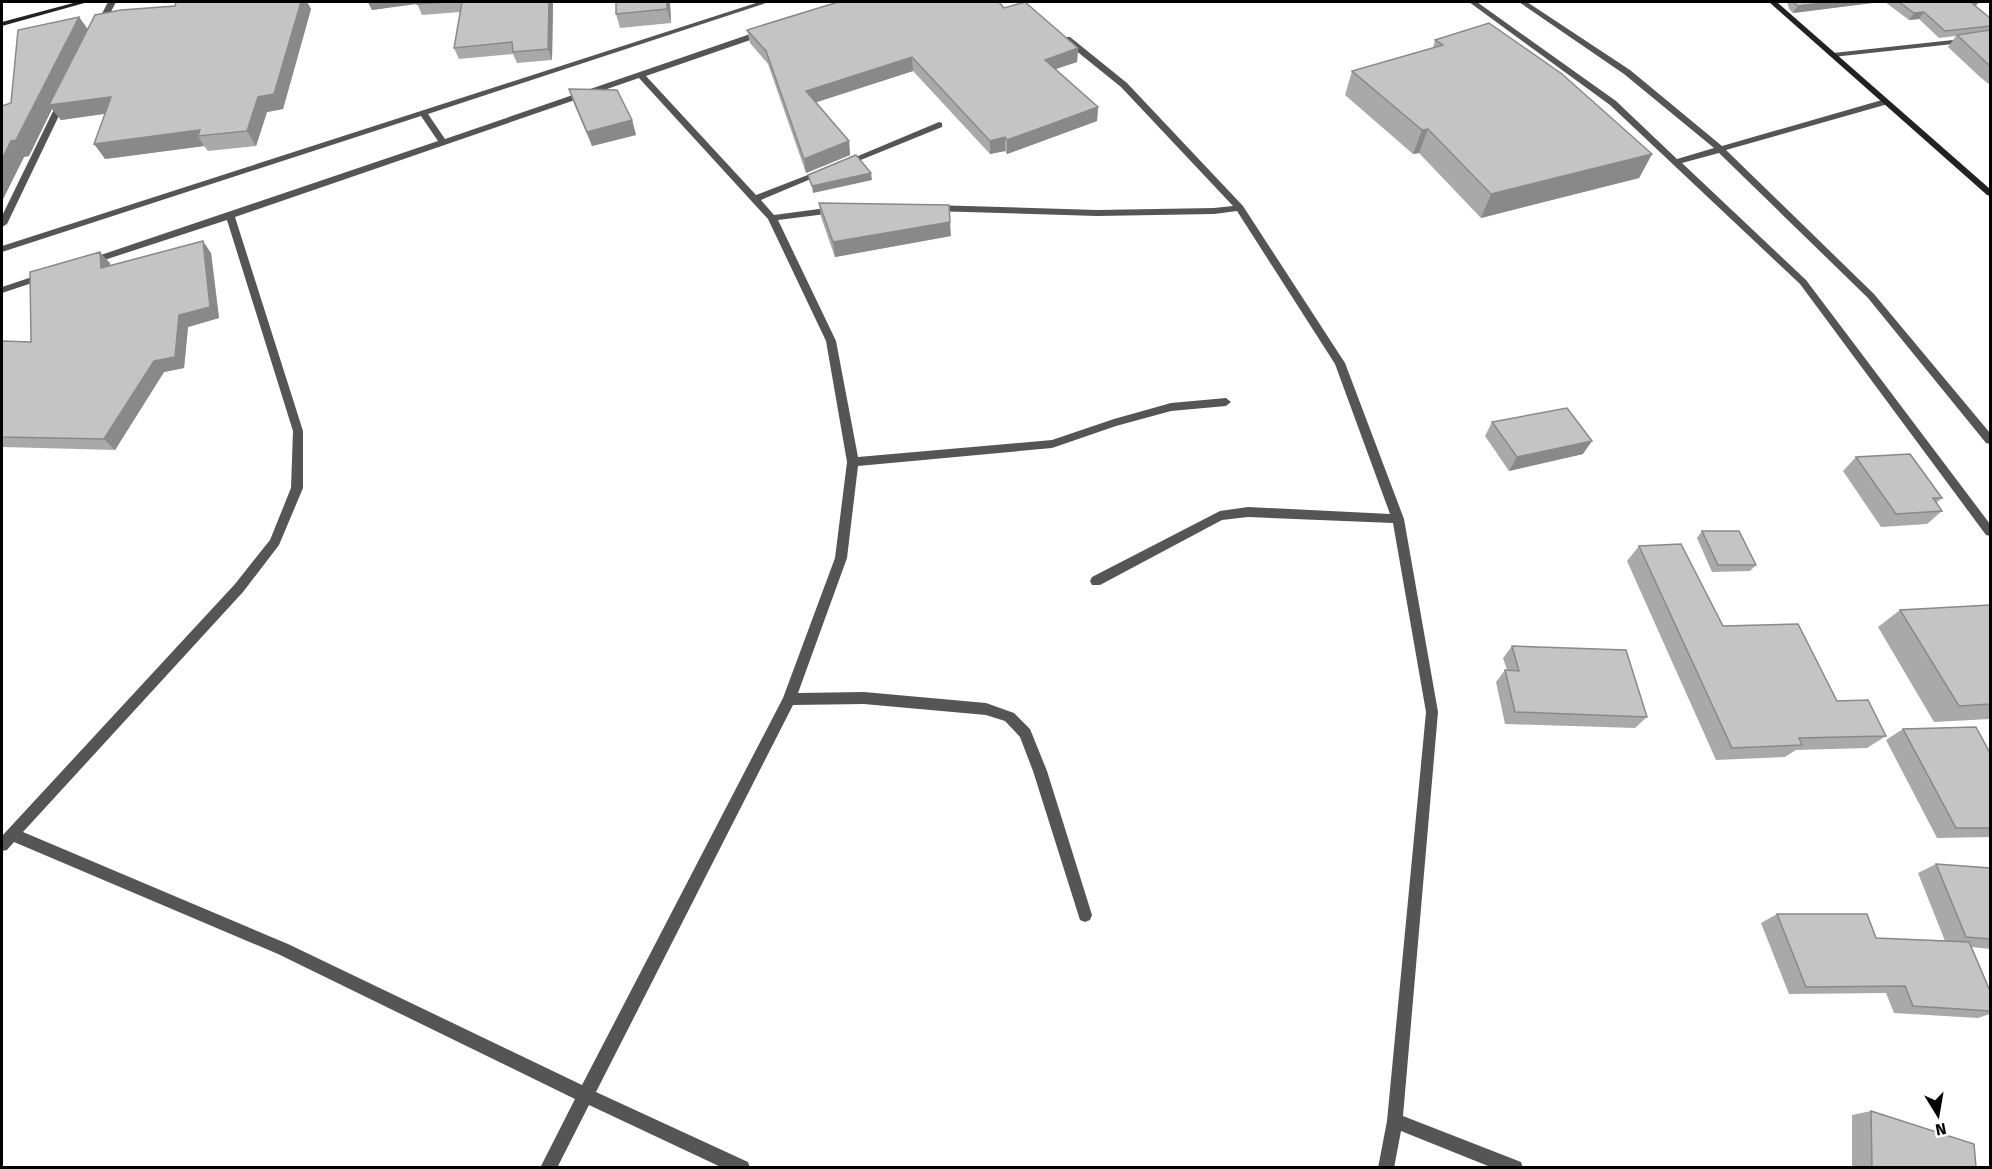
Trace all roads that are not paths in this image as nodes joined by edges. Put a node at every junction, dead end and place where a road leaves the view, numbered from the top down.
1 (84, 2) edge
2 (112, 2) edge
3 (765, 2) edge
4 (1473, 2) edge
5 (1523, 2) edge
6 (1774, 2) edge
7 (2, 24) edge
8 (774, 29) edge
9 (1055, 29) edge
10 (96, 33) edge
11 (1990, 38) edge
12 (1833, 56) junction
13 (640, 75) junction
14 (70, 86) edge
15 (1886, 102) junction
16 (422, 112) junction
17 (939, 125) dead end
18 (443, 142) junction
19 (1719, 148) junction
20 (1676, 162) junction
21 (1990, 193) edge
22 (756, 199) junction
23 (850, 208) edge
24 (918, 208) edge
25 (1240, 208) junction
26 (230, 216) junction
27 (772, 218) junction
28 (2, 224) edge
29 (2, 249) edge
30 (78, 265) edge
31 (56, 272) edge
32 (2, 290) edge
33 (1226, 402) dead end
34 (1990, 440) edge
35 (853, 462) junction
36 (1398, 519) junction
37 (1990, 532) edge
38 (1096, 580) dead end
39 (789, 699) junction
40 (7, 839) edge
41 (1085, 915) dead end
42 (587, 1096) junction
43 (1395, 1121) junction
44 (548, 1167) edge
45 (742, 1167) edge
46 (1386, 1167) edge
47 (1515, 1167) edge

1 - 7 street
2 - 10 street
3 - 16 street
4 - 20 street
5 - 19 street
6 - 12 street
8 - 13 street
9 - 25 street
11 - 12 street
12 - 15 street
13 - 18 street
13 - 22 street
14 - 28 street
15 - 19 street
15 - 21 street
16 - 18 street
16 - 29 street
17 - 22 street
18 - 26 street
19 - 20 street
19 - 34 street
20 - 37 street
22 - 27 street
23 - 27 street
24 - 25 street
25 - 36 street
26 - 30 street
26 - 40 street
27 - 35 street
31 - 32 street
33 - 35 street
35 - 39 street
36 - 38 street
36 - 43 street
39 - 41 street
39 - 42 street
40 - 42 street
42 - 44 street
42 - 45 street
43 - 46 street
43 - 47 street

